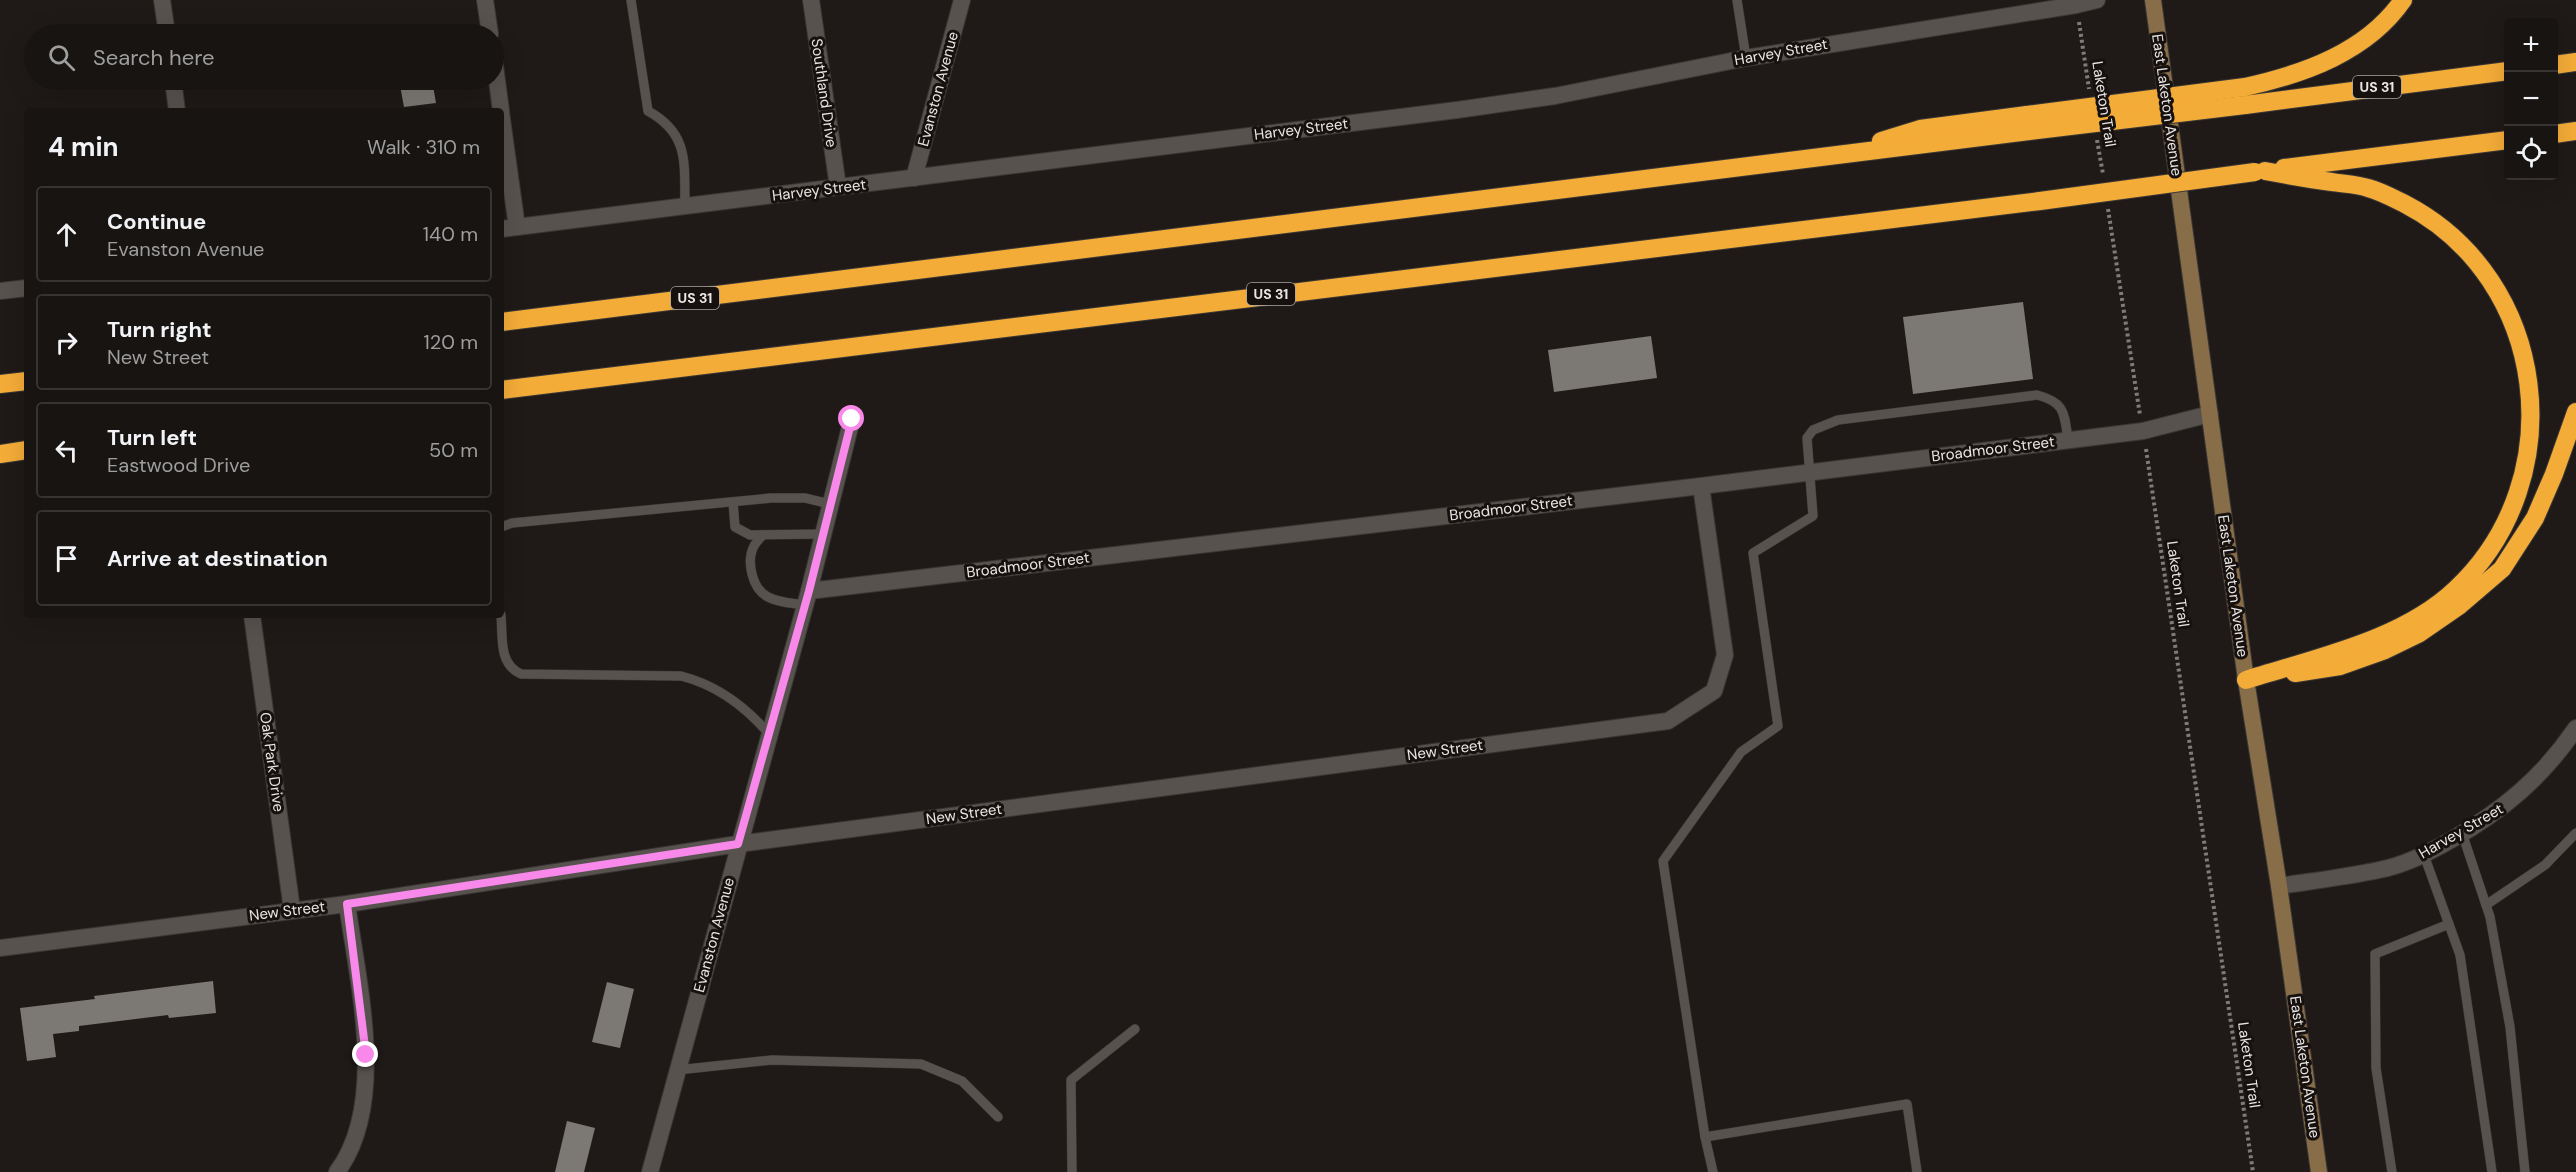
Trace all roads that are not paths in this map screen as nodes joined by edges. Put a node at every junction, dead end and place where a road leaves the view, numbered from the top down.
1 (162, 0) edge
2 (485, 0) edge
3 (631, 0) edge
4 (811, 0) edge
5 (962, 0) edge
6 (1737, 0) edge
7 (2097, 0) edge
8 (2153, 0) edge
9 (2403, 0) edge
10 (166, 24) edge
11 (489, 24) edge
12 (1746, 58) junction
13 (2576, 62) edge
14 (2558, 64) edge
15 (2504, 70) edge
16 (174, 90) edge
17 (498, 90) edge
18 (2245, 96) junction
19 (177, 108) edge
20 (500, 108) edge
21 (2576, 131) edge
22 (2558, 133) edge
23 (2504, 141) edge
24 (504, 156) edge
25 (2260, 172) junction
26 (914, 178) junction
27 (838, 187) junction
28 (685, 206) junction
29 (509, 228) edge
30 (24, 288) edge
31 (0, 291) edge
32 (504, 322) edge
33 (24, 381) edge
34 (0, 384) edge
35 (504, 390) edge
36 (2576, 412) edge
37 (2210, 414) junction
38 (852, 419) dead end
39 (2068, 439) junction
40 (24, 450) edge
41 (0, 454) edge
42 (1810, 472) junction
43 (1701, 486) junction
44 (733, 502) junction
45 (831, 504) junction
46 (504, 526) edge
47 (823, 534) junction
48 (763, 535) junction
49 (807, 598) junction
50 (252, 618) edge
51 (501, 618) edge
52 (2246, 680) junction
53 (2576, 728) edge
54 (769, 734) junction
55 (2462, 833) junction
56 (2576, 833) edge
57 (738, 844) junction
58 (2424, 855) junction
59 (2279, 886) junction
60 (347, 904) junction
61 (2486, 905) junction
62 (292, 910) junction
63 (2449, 924) junction
64 (0, 948) edge
65 (1135, 1029) dead end
66 (677, 1070) junction
67 (998, 1116) dead end
68 (1705, 1137) junction
69 (337, 1172) edge
70 (650, 1172) edge
71 (1072, 1172) edge
72 (1713, 1172) edge
73 (1917, 1172) edge
74 (2319, 1172) edge
75 (2392, 1172) edge
76 (2492, 1172) edge
77 (2525, 1172) edge

1 - 10 street
2 - 11 street
3 - 28 lane
4 - 27 street, Southland Drive
5 - 26 street, Evanston Avenue
6 - 12 lane
7 - 12 street, Harvey Street
8 - 37 main road, East Laketon Avenue
9 - 18 highway
12 - 26 street, Harvey Street
13 - 14 highway
15 - 18 highway, US 31
16 - 19 street
17 - 20 street
18 - 32 highway, US 31, bridge
21 - 22 highway
23 - 25 highway, US 31
24 - 29 street
25 - 35 highway, US 31, bridge
25 - 52 highway
26 - 27 street, Harvey Street
27 - 28 street, Harvey Street
28 - 29 street, Harvey Street
30 - 31 street
33 - 34 highway
36 - 52 highway
37 - 39 street, Broadmoor Street
37 - 52 main road, East Laketon Avenue
38 - 45 street, Evanston Avenue
39 - 42 street, Broadmoor Street
39 - 42 lane
40 - 41 highway
42 - 43 street, Broadmoor Street
42 - 68 lane
43 - 49 street, Broadmoor Street
43 - 57 street, New Street
44 - 45 lane
44 - 46 lane
44 - 48 lane
45 - 47 street, Evanston Avenue
47 - 48 lane
47 - 49 street, Evanston Avenue
48 - 49 lane
49 - 54 street, Evanston Avenue
50 - 62 street, Oak Park Drive
51 - 54 lane
52 - 59 main road, East Laketon Avenue
53 - 55 street, Harvey Street
54 - 57 street, Evanston Avenue
55 - 58 street, Harvey Street
55 - 61 lane
56 - 61 lane
57 - 60 street, New Street
57 - 66 street, Evanston Avenue
58 - 59 street, Harvey Street
58 - 63 lane
59 - 74 main road, East Laketon Avenue
60 - 62 street, New Street
60 - 69 street
61 - 77 lane
62 - 64 street, New Street
63 - 75 lane
63 - 76 lane
65 - 71 lane
66 - 67 lane
66 - 70 street, Evanston Avenue
68 - 72 lane
68 - 73 lane

